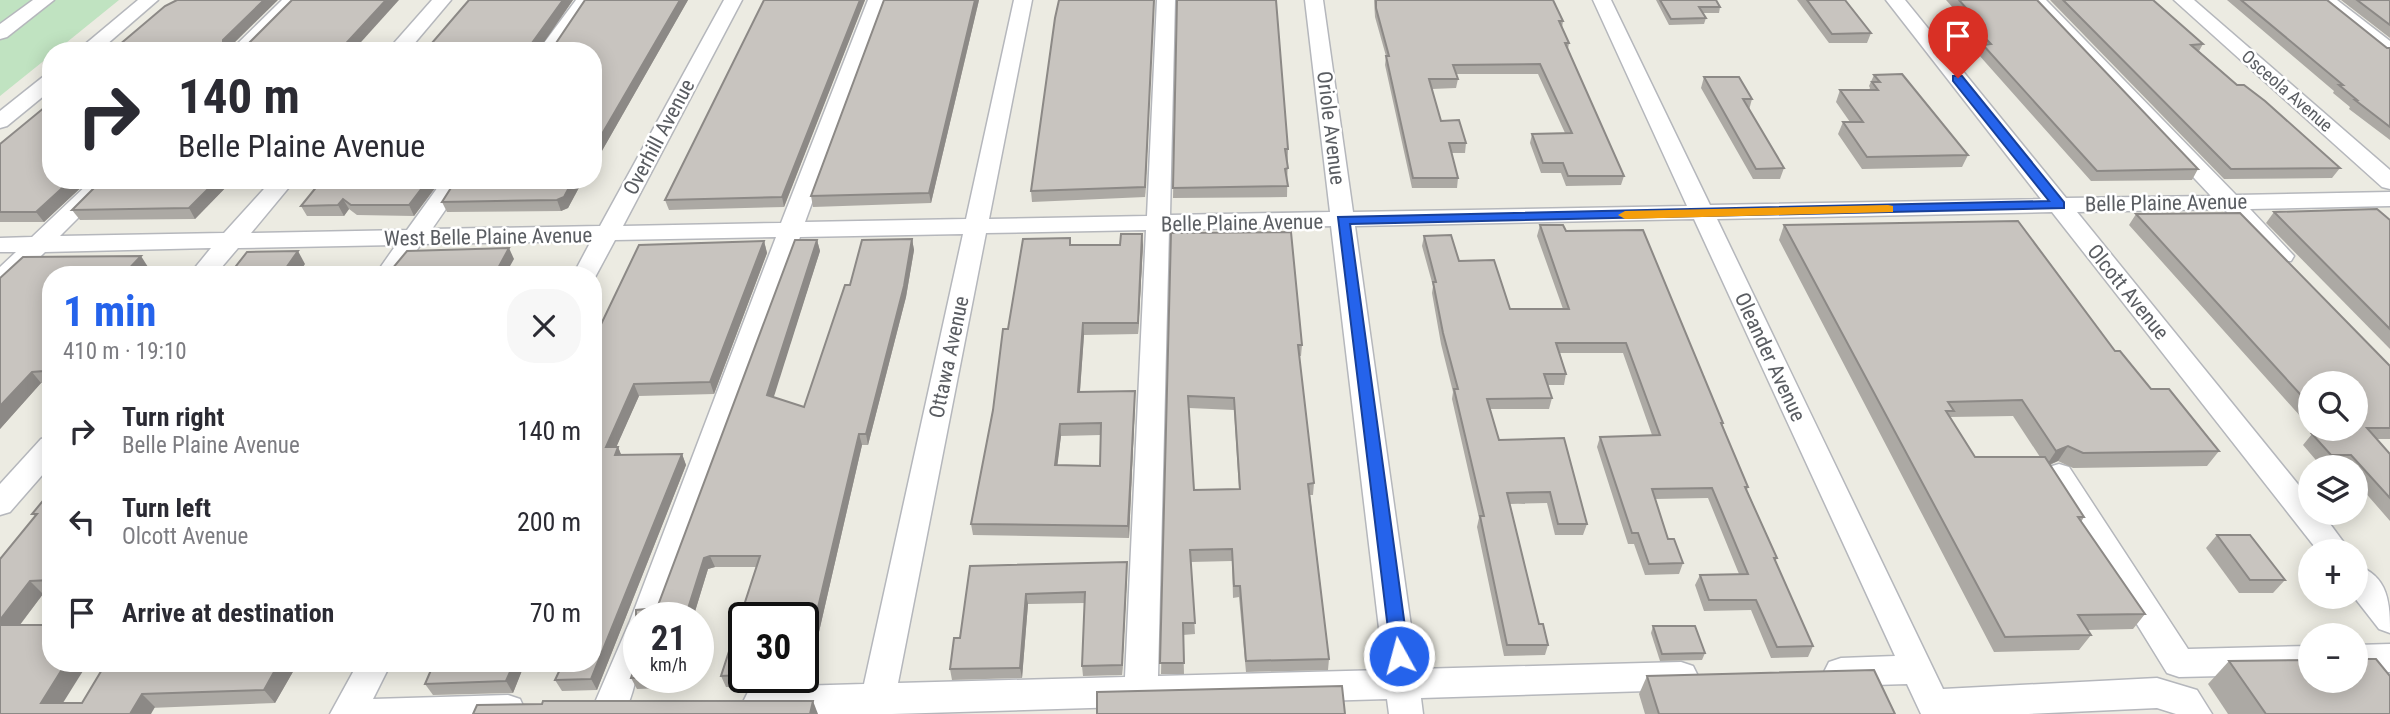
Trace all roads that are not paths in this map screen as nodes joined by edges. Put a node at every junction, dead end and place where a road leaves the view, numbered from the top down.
1 (45, 0) edge
2 (149, 0) edge
3 (293, 0) edge
4 (442, 0) edge
5 (585, 0) edge
6 (733, 0) edge
7 (877, 0) edge
8 (1023, 0) edge
9 (1166, 0) edge
10 (1314, 0) edge
11 (1602, 0) edge
12 (1895, 0) edge
13 (2036, 0) edge
14 (2183, 0) edge
15 (2325, 0) edge
16 (0, 33) edge
17 (98, 42) edge
18 (249, 42) edge
19 (405, 42) edge
20 (555, 42) edge
21 (2390, 50) edge
22 (42, 87) edge
23 (0, 122) edge
24 (2390, 183) edge
25 (96, 189) edge
26 (276, 189) edge
27 (449, 189) edge
28 (2390, 199) edge
29 (2230, 202) junction
30 (2059, 205) junction
31 (1702, 213) junction
32 (1343, 220) junction
33 (1160, 225) junction
34 (975, 228) junction
35 (790, 232) junction
36 (606, 235) junction
37 (414, 238) junction
38 (230, 241) junction
39 (0, 245) edge
40 (38, 245) junction
41 (209, 266) edge
42 (394, 266) edge
43 (589, 266) edge
44 (2294, 269) edge
45 (0, 281) edge
46 (42, 456) edge
47 (2059, 475) edge
48 (0, 504) edge
49 (2325, 539) edge
50 (2368, 592) edge
51 (650, 602) edge
52 (2390, 620) edge
53 (2390, 658) edge
54 (2368, 659) edge
55 (2298, 660) edge
56 (1917, 670) junction
57 (370, 672) edge
58 (1810, 673) edge
59 (623, 674) edge
60 (1715, 676) edge
61 (1141, 691) junction
62 (1404, 699) edge
63 (735, 703) edge
64 (1081, 703) edge
65 (611, 707) edge
66 (876, 707) edge
67 (544, 709) edge
68 (1935, 709) edge
69 (438, 713) edge
70 (347, 714) edge
71 (370, 714) edge
72 (2194, 714) edge

1 - 16 street
2 - 17 street
3 - 18 street
4 - 19 street
5 - 20 street
6 - 36 street, Overhill Avenue
7 - 35 street
8 - 34 street, Ottawa Avenue
9 - 33 street
10 - 32 street, Oriole Avenue
11 - 31 street, Oleander Avenue
12 - 30 street, Olcott Avenue
13 - 29 street
14 - 24 street, Osceola Avenue
15 - 21 street
22 - 23 street
25 - 40 street
26 - 38 street
27 - 37 street
28 - 29 street, Belle Plaine Avenue
29 - 30 street, Belle Plaine Avenue
29 - 44 street
30 - 31 street, Belle Plaine Avenue
30 - 49 street, Olcott Avenue
31 - 32 street, Belle Plaine Avenue
31 - 56 street, Oleander Avenue
32 - 33 street, Belle Plaine Avenue
32 - 62 street, Oriole Avenue
33 - 34 street, Belle Plaine Avenue
33 - 61 street
34 - 35 street, West Belle Plaine Avenue
34 - 66 street, Ottawa Avenue
35 - 36 street, West Belle Plaine Avenue
35 - 51 street
36 - 37 street, West Belle Plaine Avenue
36 - 43 street, Overhill Avenue
37 - 38 street, West Belle Plaine Avenue
37 - 42 street
38 - 40 street, West Belle Plaine Avenue
38 - 41 street
39 - 40 street, West Belle Plaine Avenue
40 - 45 street
46 - 48 street
47 - 55 street
50 - 52 street
53 - 54 street
56 - 58 street
56 - 68 street, Oleander Avenue
57 - 70 street
59 - 65 street
60 - 62 street
61 - 62 street
61 - 64 street
63 - 66 street
64 - 66 street
67 - 69 street
68 - 72 street
69 - 71 street

